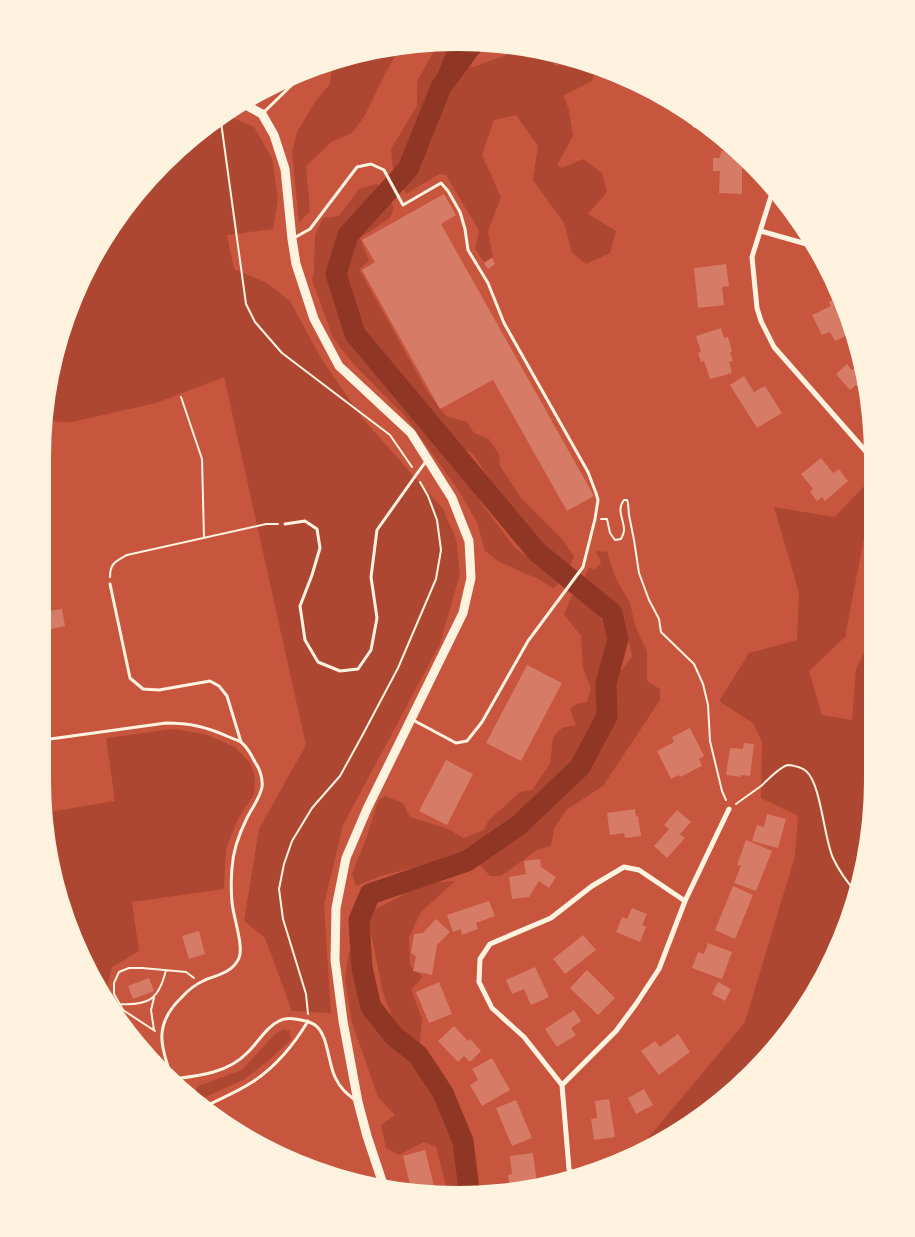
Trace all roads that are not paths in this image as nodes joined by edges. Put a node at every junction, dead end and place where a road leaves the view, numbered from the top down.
1 (288, 88) edge
2 (251, 108) edge
3 (262, 114) junction
4 (770, 199) edge
5 (761, 231) junction
6 (292, 239) junction
7 (802, 243) edge
8 (864, 449) edge
9 (428, 460) junction
10 (285, 524) road end
11 (110, 584) road end
12 (410, 719) junction
13 (51, 739) edge
14 (242, 742) junction
15 (729, 808) road end
16 (685, 901) junction
17 (308, 1021) junction
18 (167, 1064) edge
19 (181, 1077) edge
20 (562, 1085) junction
21 (358, 1102) junction
22 (212, 1103) edge
23 (569, 1170) edge
24 (381, 1178) edge

1 - 3 lane
2 - 3 street
3 - 6 street
4 - 5 street
5 - 7 street
5 - 8 street
6 - 9 street
6 - 12 lane
9 - 10 lane
9 - 12 street
11 - 14 lane
12 - 21 street
13 - 14 lane
14 - 18 lane
15 - 16 street
16 - 20 street
16 - 20 street
17 - 19 lane
17 - 21 lane
17 - 22 lane
20 - 23 street
21 - 24 street

